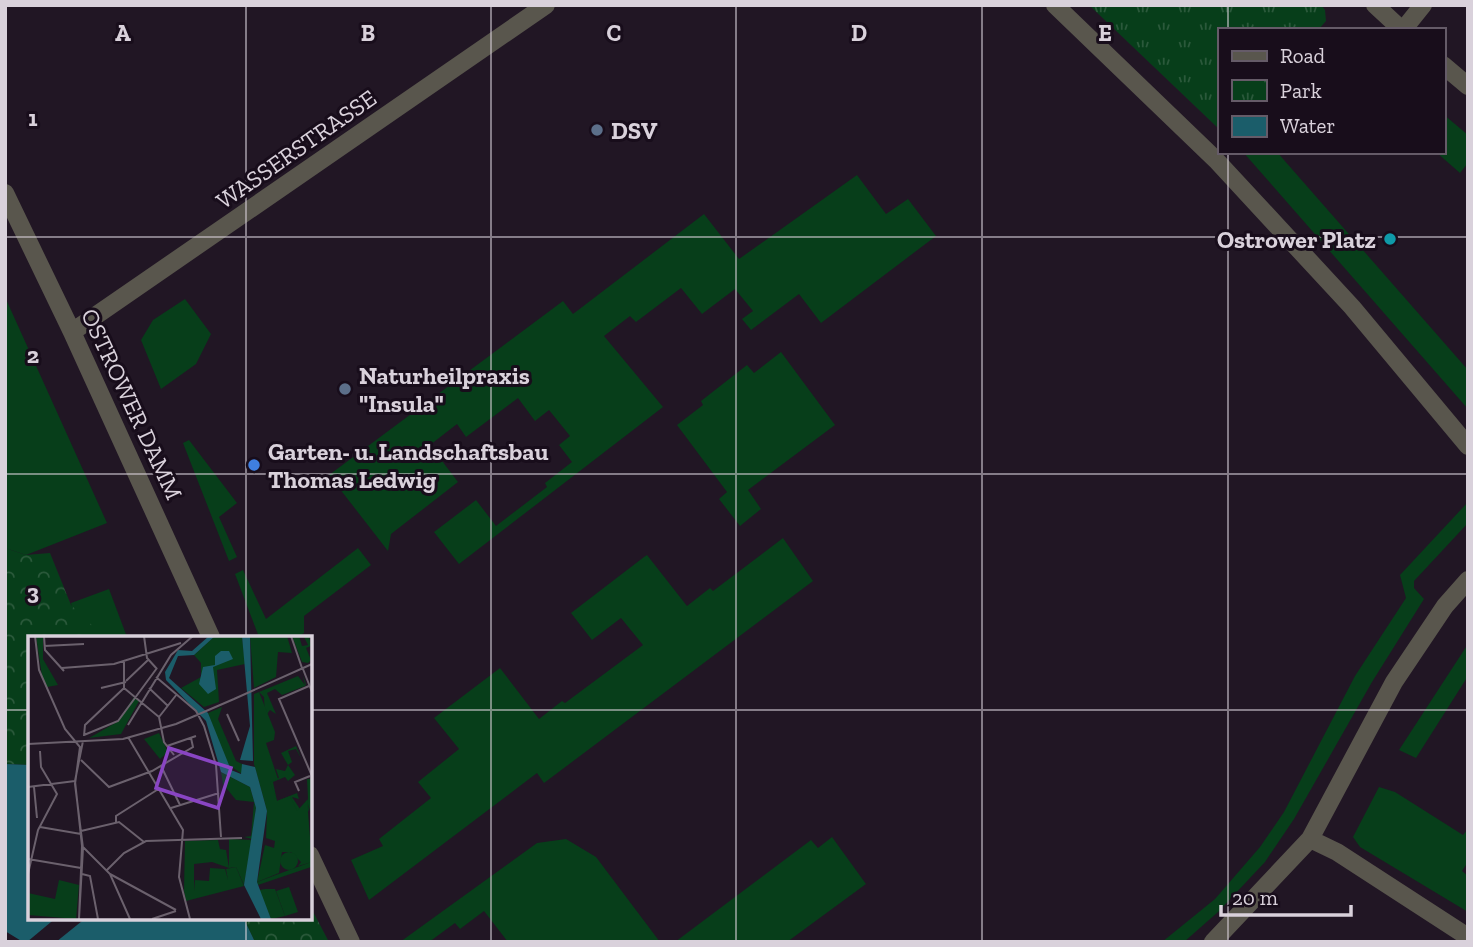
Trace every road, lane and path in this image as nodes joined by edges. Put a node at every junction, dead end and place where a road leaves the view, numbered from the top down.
1 (546, 5) edge
2 (1055, 5) edge
3 (1374, 5) edge
4 (1423, 5) edge
5 (1401, 28) edge
6 (1405, 28) edge
7 (1445, 67) edge
8 (1468, 86) edge
9 (5, 193) edge
10 (72, 332) junction
11 (1468, 446) edge
12 (1468, 580) edge
13 (211, 636) edge
14 (1310, 839) junction
15 (312, 859) edge
16 (1468, 937) edge
17 (351, 942) edge
18 (1213, 942) edge

1 - 10 street, WASSERSTRASSE
2 - 11 street
3 - 5 street
4 - 6 street
7 - 8 street
9 - 10 street, OSTROWER DAMM
10 - 13 street, OSTROWER DAMM
12 - 14 street
14 - 16 street
14 - 18 street
15 - 17 street

